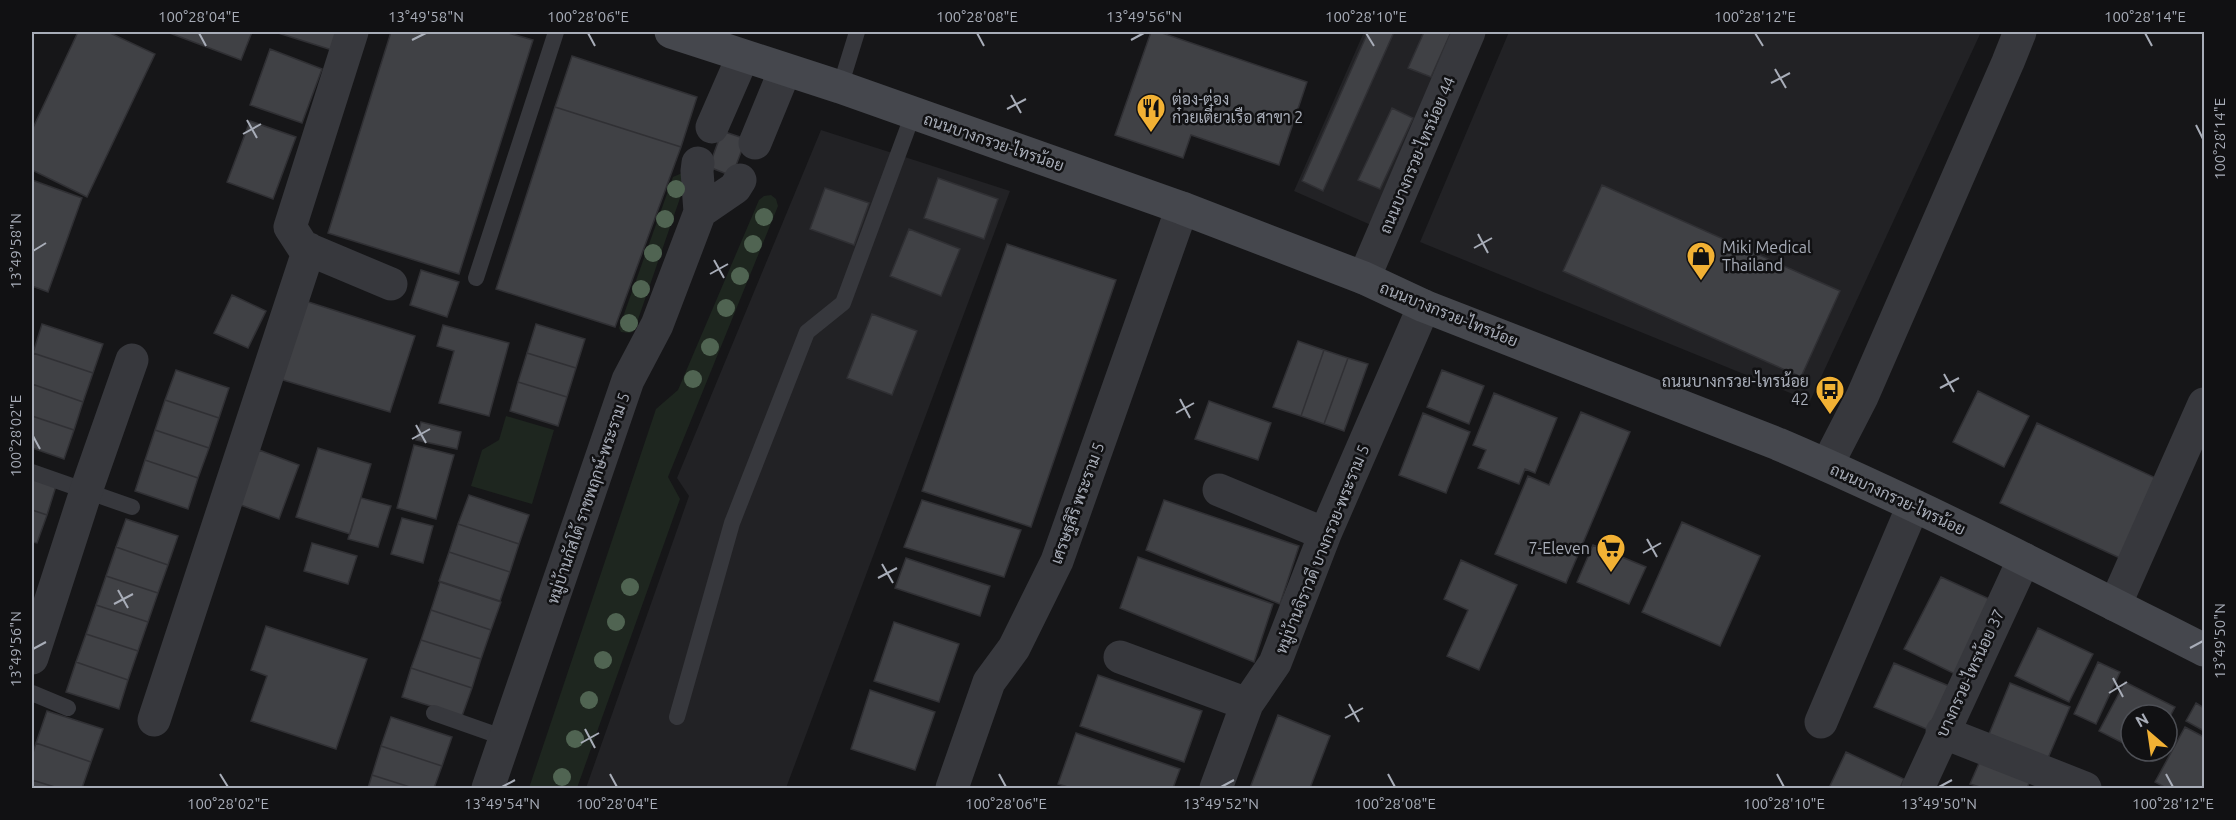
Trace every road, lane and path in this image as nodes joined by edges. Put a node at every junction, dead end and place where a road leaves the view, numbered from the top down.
1 (352, 32) edge
2 (556, 32) edge
3 (671, 32) edge
4 (856, 32) edge
5 (1469, 32) edge
6 (2020, 32) edge
7 (743, 56) junction
8 (785, 70) junction
9 (840, 87) junction
10 (913, 114) junction
11 (712, 127) dead end
12 (755, 143) dead end
13 (698, 163) dead end
14 (740, 180) dead end
15 (1182, 208) junction
16 (700, 212) junction
17 (309, 249) junction
18 (476, 278) dead end
19 (1364, 278) junction
20 (392, 284) dead end
21 (1424, 306) junction
22 (132, 360) dead end
23 (2205, 404) edge
24 (1827, 465) junction
25 (32, 472) edge
26 (1219, 490) dead end
27 (86, 491) junction
28 (1913, 506) junction
29 (132, 507) dead end
30 (1325, 534) junction
31 (2024, 559) junction
32 (2115, 605) junction
33 (2205, 650) edge
34 (1120, 657) dead end
35 (32, 658) edge
36 (32, 693) edge
37 (1247, 704) junction
38 (68, 708) dead end
39 (434, 713) dead end
40 (677, 717) dead end
41 (154, 720) dead end
42 (1821, 722) dead end
43 (1942, 732) junction
44 (504, 738) junction
45 (488, 789) edge
46 (952, 789) edge
47 (1216, 789) edge
48 (1917, 789) edge
49 (2085, 789) edge

1 - 17 street
2 - 18 lane
3 - 7 main road, ถนนบางกรวย-ไทรน้อย
4 - 9 lane
5 - 19 street, ถนนบางกรวย-ไทรน้อย 44
6 - 24 street
7 - 8 main road, ถนนบางกรวย-ไทรน้อย
7 - 11 street
8 - 9 main road, ถนนบางกรวย-ไทรน้อย
8 - 12 street
9 - 10 main road, ถนนบางกรวย-ไทรน้อย
10 - 15 main road, ถนนบางกรวย-ไทรน้อย
10 - 40 lane
13 - 16 street, หมู่บ้านกัสโต้ ราชพฤกษ์-พระราม 5
14 - 16 street
15 - 19 main road, ถนนบางกรวย-ไทรน้อย
15 - 46 street, เศรษฐสิริ พระราม 5
16 - 44 street, หมู่บ้านกัสโต้ ราชพฤกษ์-พระราม 5
17 - 20 street
17 - 41 street
19 - 21 main road, ถนนบางกรวย-ไทรน้อย
21 - 24 main road, ถนนบางกรวย-ไทรน้อย
21 - 30 street, หมู่บ้านจิราวดี บางกรวย-พระราม 5
22 - 27 street
23 - 32 street
24 - 28 main road, ถนนบางกรวย-ไทรน้อย
25 - 27 lane
26 - 30 street
27 - 29 lane
27 - 35 street
28 - 31 main road, ถนนบางกรวย-ไทรน้อย
28 - 42 street
30 - 37 street, หมู่บ้านจิราวดี บางกรวย-พระราม 5
31 - 32 main road, ถนนบางกรวย-ไทรน้อย
31 - 43 street, บางกรวย-ไทรน้อย 37
32 - 33 main road, ถนนบางกรวย-ไทรน้อย
34 - 37 street
36 - 38 lane
37 - 47 street, หมู่บ้านจิราวดี บางกรวย-พระราม 5
39 - 44 lane
43 - 48 street, บางกรวย-ไทรน้อย 37
43 - 49 street
44 - 45 street, หมู่บ้านกัสโต้ ราชพฤกษ์-พระราม 5

